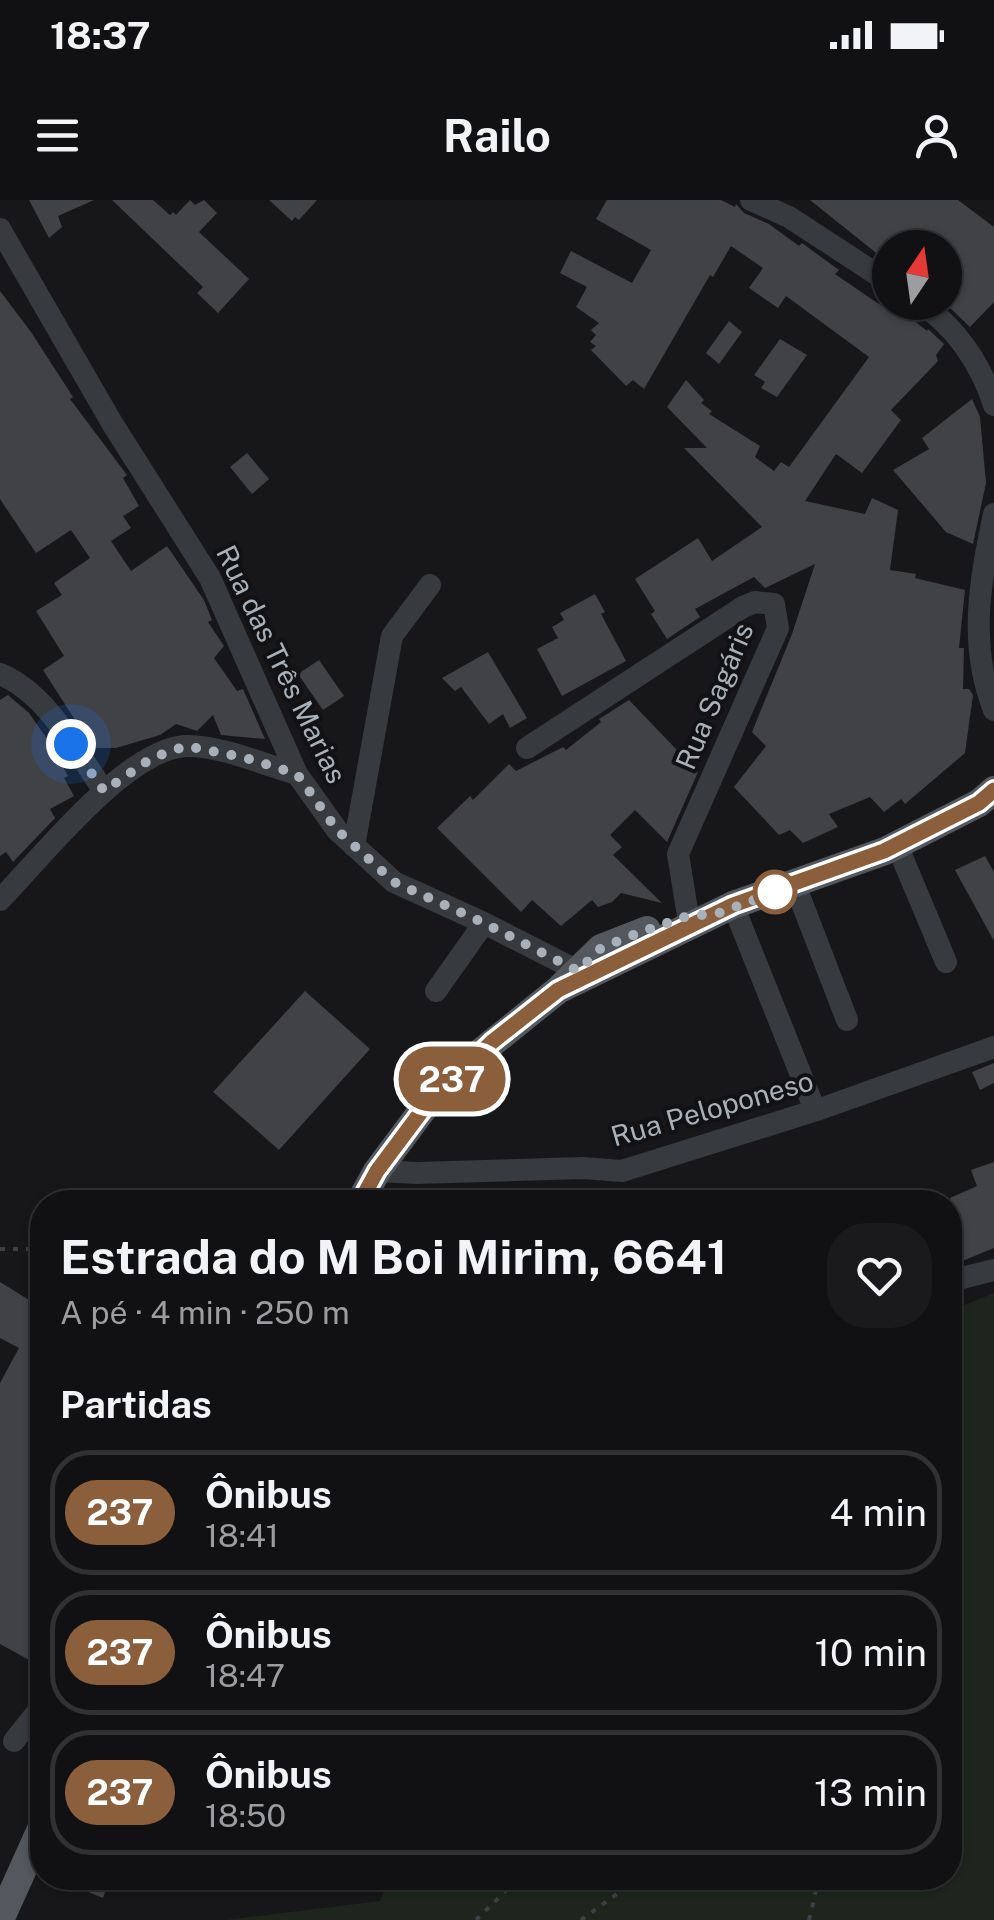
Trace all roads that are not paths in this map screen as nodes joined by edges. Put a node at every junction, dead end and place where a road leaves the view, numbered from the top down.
1 (752, 200) edge
2 (0, 229) edge
3 (8, 268) edge
4 (872, 271) edge
5 (940, 320) edge
6 (994, 405) edge
7 (994, 514) edge
8 (430, 585) dead end
9 (0, 674) edge
10 (994, 710) edge
11 (527, 748) dead end
12 (297, 774) junction
13 (994, 790) edge
14 (104, 791) junction
15 (898, 844) junction
16 (354, 846) junction
17 (795, 885) junction
18 (0, 900) edge
19 (725, 909) junction
20 (688, 916) junction
21 (484, 923) junction
22 (946, 962) dead end
23 (568, 981) junction
24 (436, 992) dead end
25 (848, 1020) dead end
26 (994, 1047) edge
27 (814, 1110) junction
28 (377, 1171) junction
29 (367, 1190) edge
30 (994, 1270) edge
31 (962, 1278) edge
32 (30, 1721) edge
33 (14, 1741) dead end
34 (30, 1854) edge
35 (0, 1920) edge

1 - 4 street
2 - 3 street, Rua das Três Marias
3 - 12 street, Rua das Três Marias
5 - 6 street
7 - 10 street
8 - 16 street
9 - 14 street
11 - 20 street, Rua Sagáris
12 - 14 street
12 - 16 street, Rua das Três Marias
13 - 15 main road
14 - 18 street
15 - 17 main road
15 - 22 street
16 - 21 street, Rua das Três Marias
17 - 19 main road
17 - 25 street
19 - 20 main road
19 - 23 main road
19 - 27 street
20 - 23 main road
21 - 23 street, Rua das Três Marias
21 - 24 street
23 - 28 main road
26 - 27 street, Rua Peloponeso
27 - 28 street, Rua Peloponeso
28 - 29 main road
30 - 31 street
32 - 33 street
34 - 35 main road

